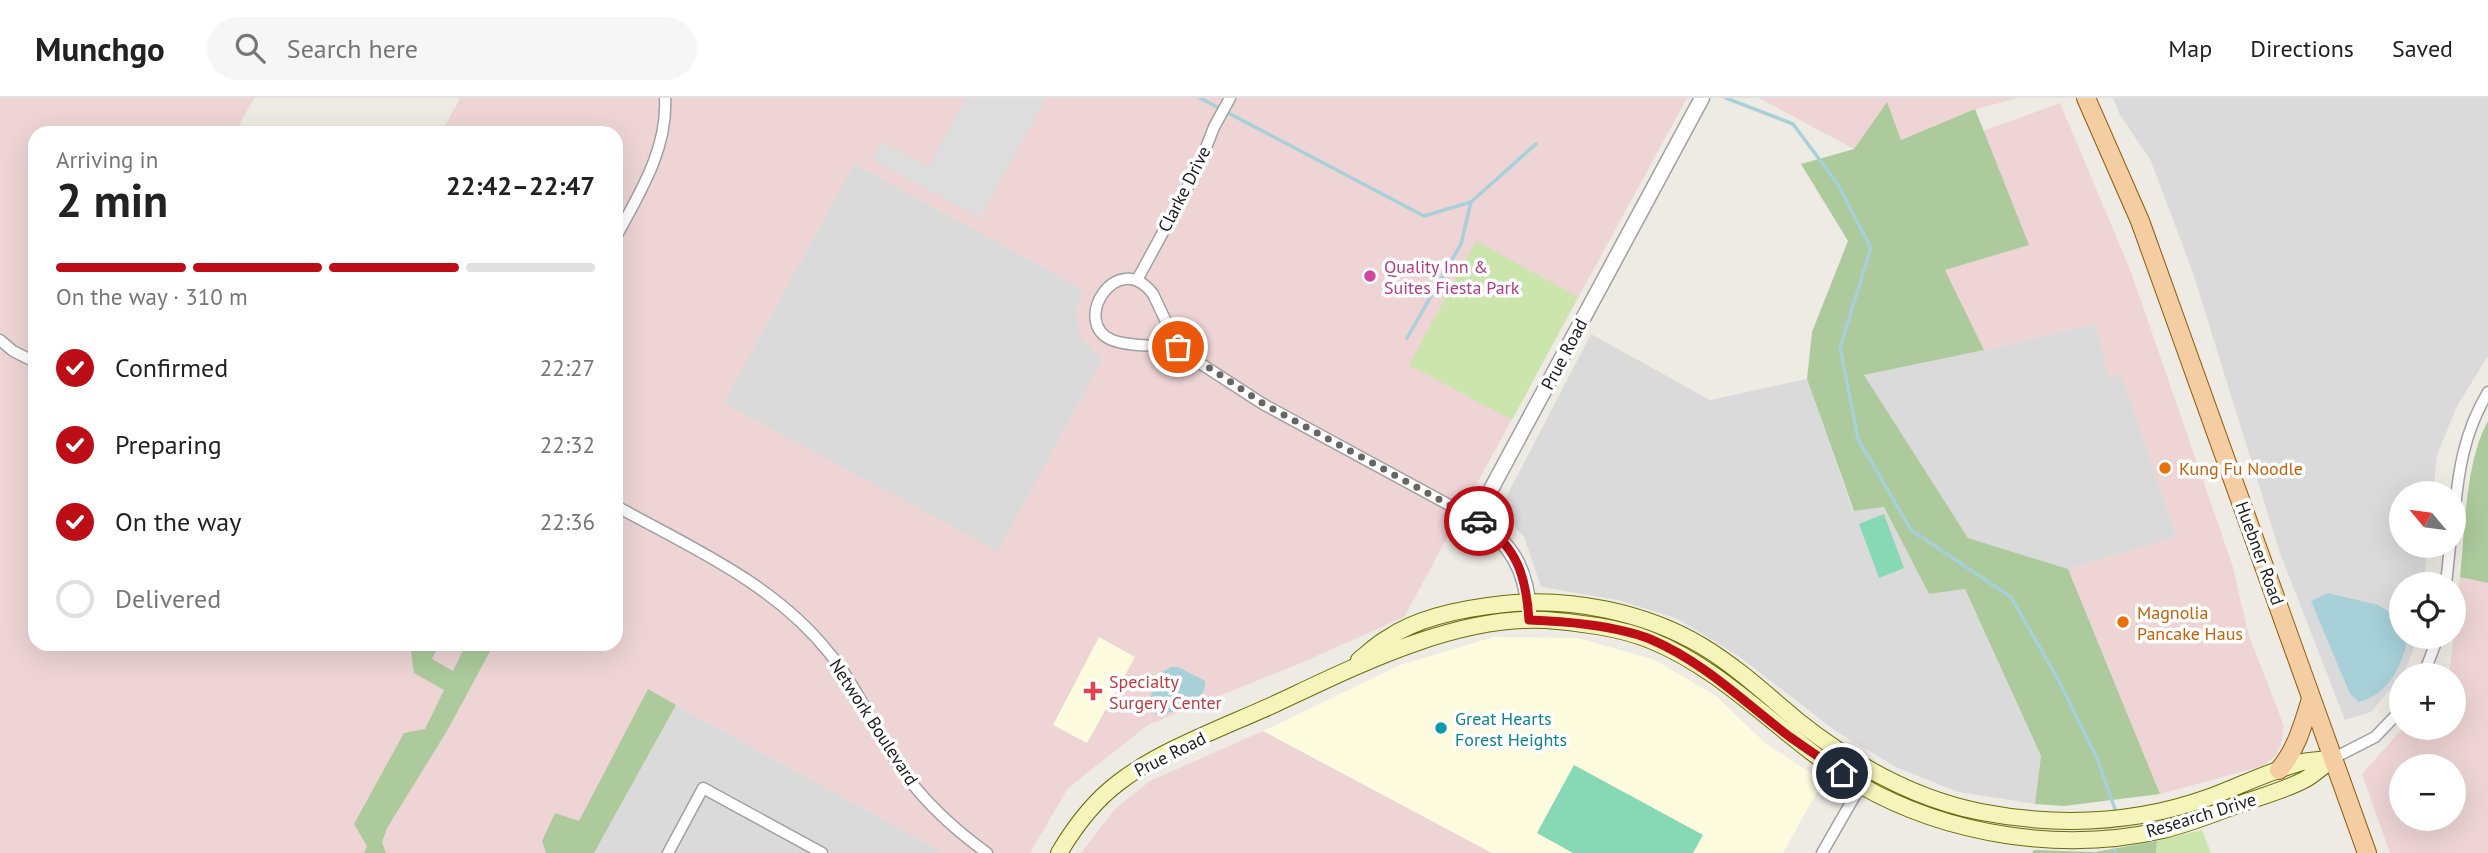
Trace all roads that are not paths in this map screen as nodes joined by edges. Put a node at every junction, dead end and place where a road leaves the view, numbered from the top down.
1 (665, 98) edge
2 (1702, 98) edge
3 (2086, 98) edge
4 (1229, 101) edge
5 (623, 224) edge
6 (1136, 280) junction
7 (0, 340) edge
8 (1178, 347) junction
9 (28, 358) edge
10 (2488, 392) edge
11 (2459, 481) edge
12 (623, 510) edge
13 (1475, 519) junction
14 (1528, 602) junction
15 (1529, 620) junction
16 (1649, 639) junction
17 (1719, 659) junction
18 (1345, 671) junction
19 (2312, 699) junction
20 (1796, 719) junction
21 (2389, 722) edge
22 (1779, 727) junction
23 (2332, 759) junction
24 (2279, 770) junction
25 (1861, 785) junction
26 (1959, 806) junction
27 (816, 851) edge
28 (668, 853) edge
29 (987, 853) edge
30 (1059, 853) edge
31 (1822, 853) edge
32 (2367, 853) edge

1 - 5 street
2 - 13 street, Prue Road
3 - 19 main road, Huebner Road
4 - 6 street, Clarke Drive
6 - 8 street
6 - 8 street
7 - 9 street
8 - 13 street
10 - 11 street
12 - 29 street, Network Boulevard
13 - 14 street
14 - 15 street
14 - 17 main road, Research Drive
14 - 18 main road, Prue Road
15 - 16 main road, Research Drive
15 - 18 main road, Prue Road
16 - 17 main road
16 - 22 main road, Research Drive
17 - 20 main road, Research Drive
17 - 22 main road
18 - 30 main road, Prue Road
19 - 23 main road, Huebner Road
19 - 24 main road
20 - 25 main road
20 - 26 main road, Research Drive
21 - 23 street, Research Drive
22 - 25 main road, Research Drive
23 - 24 main road, Research Drive
23 - 25 main road, Research Drive
23 - 32 main road, Huebner Road
24 - 26 main road, Research Drive
25 - 26 main road
25 - 31 street
27 - 28 street

